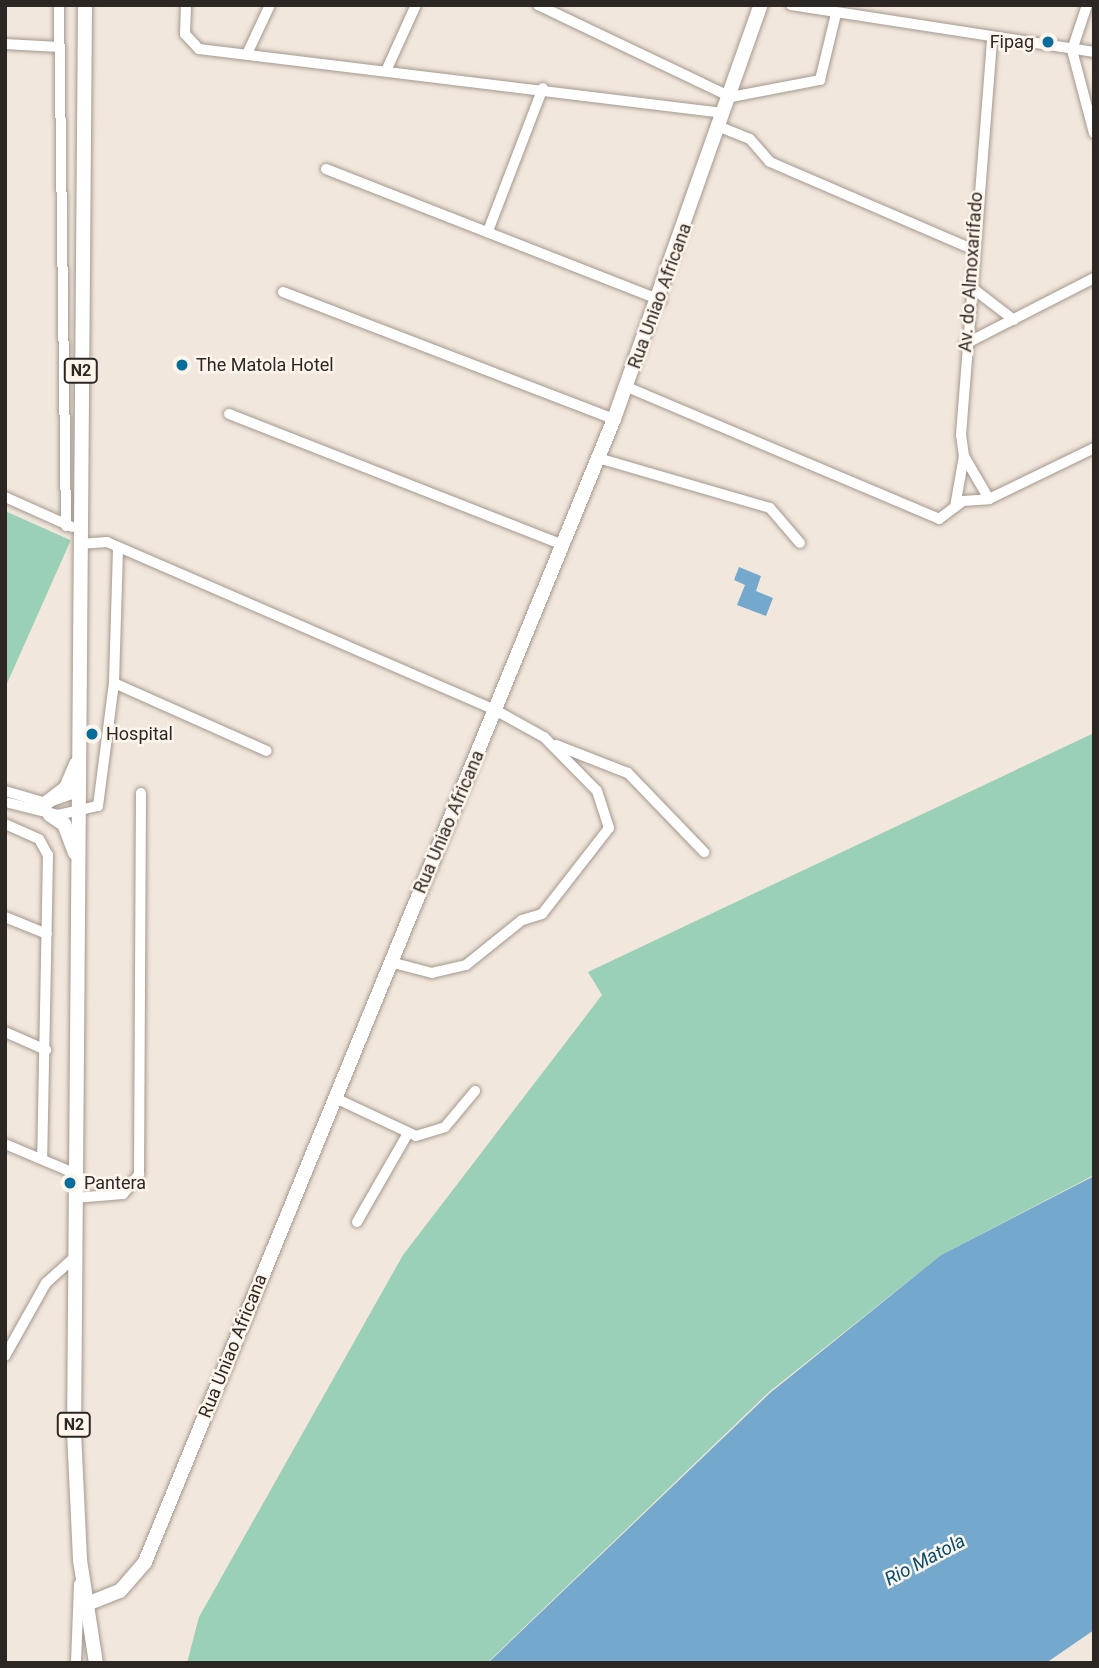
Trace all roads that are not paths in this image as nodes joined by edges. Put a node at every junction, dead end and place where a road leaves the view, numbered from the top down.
1 (59, 5) edge
2 (85, 5) edge
3 (186, 5) edge
4 (270, 5) edge
5 (416, 5) edge
6 (538, 5) edge
7 (761, 5) edge
8 (791, 5) edge
9 (1087, 5) edge
10 (836, 14) junction
11 (992, 39) junction
12 (5, 44) edge
13 (59, 47) junction
14 (1072, 50) junction
15 (1094, 52) edge
16 (247, 54) junction
17 (386, 71) junction
18 (543, 88) junction
19 (731, 97) junction
20 (722, 120) junction
21 (1094, 133) edge
22 (326, 169) dead end
23 (488, 231) junction
24 (972, 248) junction
25 (1094, 278) edge
26 (971, 287) junction
27 (283, 292) dead end
28 (661, 300) junction
29 (1014, 320) junction
30 (965, 344) junction
31 (627, 387) junction
32 (229, 414) dead end
33 (614, 419) junction
34 (1094, 448) edge
35 (964, 456) junction
36 (598, 458) junction
37 (5, 497) edge
38 (989, 499) junction
39 (955, 507) junction
40 (72, 527) junction
41 (800, 543) dead end
42 (79, 544) junction
43 (563, 545) junction
44 (118, 547) junction
45 (114, 683) junction
46 (495, 710) junction
47 (553, 744) junction
48 (267, 751) dead end
49 (80, 754) junction
50 (5, 791) edge
51 (80, 791) junction
52 (141, 793) dead end
53 (5, 802) edge
54 (48, 809) junction
55 (80, 812) junction
56 (5, 824) edge
57 (704, 852) dead end
58 (79, 867) junction
59 (5, 917) edge
60 (47, 934) junction
61 (390, 962) junction
62 (5, 1032) edge
63 (46, 1049) junction
64 (475, 1091) dead end
65 (335, 1098) junction
66 (407, 1135) junction
67 (5, 1144) edge
68 (42, 1159) junction
69 (74, 1173) junction
70 (74, 1198) junction
71 (357, 1222) dead end
72 (74, 1258) junction
73 (5, 1356) edge
74 (80, 1560) junction
75 (86, 1604) junction
76 (76, 1663) edge
77 (96, 1663) edge

1 - 13 street
2 - 40 main road, N2
3 - 16 street
4 - 16 street
5 - 17 street
6 - 19 street
7 - 19 main road, Rua Uniao Africana
8 - 10 street
9 - 14 street
10 - 11 street
10 - 19 street
11 - 14 street
11 - 24 street, Av. do Almoxarifado
12 - 13 street
13 - 40 street
14 - 15 street
14 - 21 street
16 - 17 street
17 - 18 street
18 - 20 street
18 - 23 street
19 - 20 main road, Rua Uniao Africana
20 - 24 street
20 - 28 main road, Rua Uniao Africana
22 - 23 street
23 - 28 street
24 - 26 street, Av. do Almoxarifado
25 - 29 street
26 - 29 street
26 - 30 street, Av. do Almoxarifado
27 - 33 street
28 - 31 main road, Rua Uniao Africana
29 - 30 street
30 - 35 street, Av. do Almoxarifado
31 - 33 main road, Rua Uniao Africana
31 - 39 street
32 - 43 street
33 - 36 main road, Rua Uniao Africana
34 - 38 street
35 - 38 street
35 - 39 street, Av. do Almoxarifado
36 - 41 street
36 - 43 main road, Rua Uniao Africana
37 - 40 street
38 - 39 street
40 - 42 main road, N2
42 - 44 street
42 - 49 main road, N2
43 - 46 main road, Rua Uniao Africana
44 - 45 street
44 - 46 street
45 - 48 street
45 - 55 street
46 - 47 street
46 - 61 main road, Rua Uniao Africana
47 - 57 street
47 - 61 street
49 - 51 main road, N2
49 - 54 main road
50 - 54 street
51 - 54 street
51 - 55 main road, N2
52 - 70 street
53 - 54 street
54 - 55 street
54 - 58 main road
55 - 58 main road, N2
56 - 60 street
58 - 69 main road, N2
59 - 60 street
60 - 63 street
61 - 65 main road, Rua Uniao Africana
62 - 63 street
63 - 68 street
64 - 66 street
65 - 66 street
65 - 75 main road, Rua Uniao Africana
66 - 71 street
67 - 68 street
68 - 69 street
69 - 70 main road, N2
70 - 72 main road, N2
72 - 73 street
72 - 74 main road, N2
74 - 75 main road, N2
74 - 76 street
75 - 77 main road, N2

